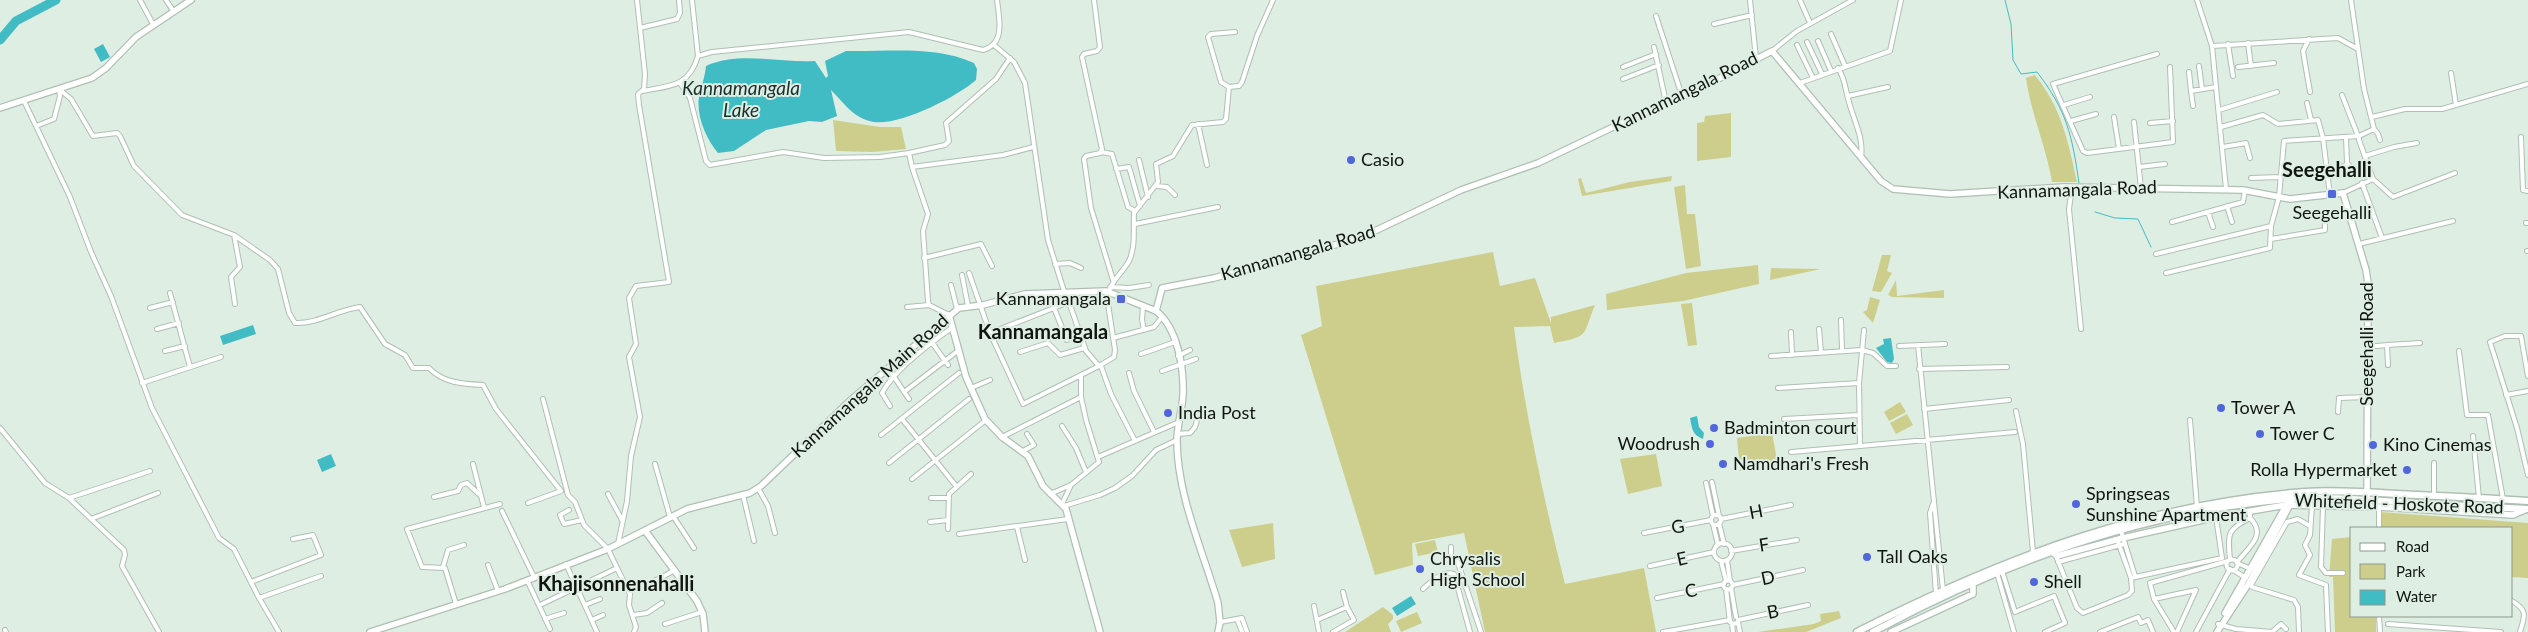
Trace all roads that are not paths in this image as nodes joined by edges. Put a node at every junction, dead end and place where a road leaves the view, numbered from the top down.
1 (140, 0) edge
2 (166, 0) edge
3 (191, 0) edge
4 (637, 0) edge
5 (679, 0) edge
6 (692, 0) edge
7 (997, 0) edge
8 (1094, 0) edge
9 (1273, 0) edge
10 (1750, 0) edge
11 (1800, 0) edge
12 (1853, 0) edge
13 (1902, 0) edge
14 (2197, 0) edge
15 (2351, 0) edge
16 (174, 12) junction
17 (1656, 16) dead end
18 (1752, 16) junction
19 (1810, 23) junction
20 (1714, 24) dead end
21 (154, 26) junction
22 (640, 28) junction
23 (1235, 32) dead end
24 (1831, 34) dead end
25 (2308, 40) junction
26 (1818, 41) dead end
27 (1807, 42) dead end
28 (2248, 43) junction
29 (2228, 44) junction
30 (994, 45) junction
31 (1797, 45) dead end
32 (2212, 46) junction
33 (1654, 47) dead end
34 (2358, 49) junction
35 (1772, 51) junction
36 (1656, 54) junction
37 (2157, 54) dead end
38 (698, 56) junction
39 (1010, 58) junction
40 (1756, 58) junction
41 (2274, 63) dead end
42 (1659, 65) junction
43 (1845, 66) junction
44 (2199, 66) dead end
45 (2251, 66) junction
46 (1623, 67) dead end
47 (2170, 67) dead end
48 (2238, 67) dead end
49 (1838, 68) junction
50 (1832, 71) junction
51 (2189, 72) dead end
52 (2451, 73) dead end
53 (1822, 74) junction
54 (2234, 76) dead end
55 (1813, 78) junction
56 (1623, 79) dead end
57 (680, 83) junction
58 (1800, 83) junction
59 (2528, 84) edge
60 (1888, 86) dead end
61 (2216, 86) junction
62 (1229, 87) junction
63 (59, 88) junction
64 (2202, 89) junction
65 (2191, 91) junction
66 (641, 92) junction
67 (2277, 92) dead end
68 (2310, 92) dead end
69 (2342, 95) dead end
70 (1682, 96) junction
71 (1848, 96) junction
72 (2090, 97) dead end
73 (24, 100) junction
74 (1666, 103) junction
75 (2308, 103) dead end
76 (2064, 105) junction
77 (2456, 105) junction
78 (2193, 106) dead end
79 (0, 108) edge
80 (2219, 110) junction
81 (2096, 114) dead end
82 (2114, 117) dead end
83 (2372, 117) junction
84 (2311, 120) junction
85 (2173, 121) junction
86 (2070, 122) junction
87 (2134, 122) dead end
88 (2150, 123) dead end
89 (1198, 124) junction
90 (36, 126) junction
91 (2221, 127) junction
92 (2374, 129) junction
93 (2359, 136) junction
94 (2346, 137) junction
95 (2521, 137) dead end
96 (2323, 138) junction
97 (2380, 140) dead end
98 (2417, 143) dead end
99 (2137, 147) junction
100 (2222, 147) junction
101 (1033, 148) junction
102 (2119, 149) junction
103 (1101, 152) junction
104 (909, 153) junction
105 (2365, 156) junction
106 (1861, 157) junction
107 (2250, 158) dead end
108 (1139, 160) dead end
109 (2165, 164) dead end
110 (2348, 164) junction
111 (1207, 165) dead end
112 (912, 167) junction
113 (2139, 167) junction
114 (1116, 169) junction
115 (2353, 170) dead end
116 (2327, 172) junction
117 (2456, 173) dead end
118 (2280, 177) junction
119 (2251, 178) dead end
120 (2373, 178) junction
121 (2362, 183) junction
122 (1157, 186) junction
123 (2072, 187) junction
124 (2141, 188) junction
125 (2226, 189) junction
126 (2245, 190) junction
127 (2528, 191) edge
128 (2343, 193) junction
129 (2330, 194) junction
130 (1175, 195) dead end
131 (1148, 197) junction
132 (2279, 197) junction
133 (1140, 206) junction
134 (2227, 206) junction
135 (1218, 207) dead end
136 (1135, 211) junction
137 (2208, 212) junction
138 (2331, 217) dead end
139 (2454, 221) dead end
140 (2172, 222) dead end
141 (2232, 222) dead end
142 (1135, 224) junction
143 (2248, 224) dead end
144 (2270, 226) junction
145 (2212, 227) dead end
146 (2250, 231) junction
147 (234, 235) junction
148 (2382, 238) junction
149 (2271, 239) junction
150 (2359, 244) junction
151 (2156, 254) dead end
152 (924, 258) junction
153 (1055, 264) junction
154 (992, 266) dead end
155 (1081, 268) dead end
156 (969, 273) dead end
157 (2166, 273) dead end
158 (962, 275) dead end
159 (1113, 280) junction
160 (1149, 284) dead end
161 (951, 285) dead end
162 (1108, 290) junction
163 (1064, 291) junction
164 (1075, 292) junction
165 (170, 293) dead end
166 (173, 302) junction
167 (1069, 302) junction
168 (235, 304) dead end
169 (929, 305) junction
170 (979, 305) junction
171 (968, 306) junction
172 (1143, 306) junction
173 (907, 307) dead end
174 (150, 308) dead end
175 (957, 308) junction
176 (1054, 308) junction
177 (1156, 311) junction
178 (949, 315) junction
179 (1162, 317) junction
180 (1841, 320) dead end
181 (178, 323) junction
182 (953, 327) junction
183 (157, 329) dead end
184 (1819, 329) dead end
185 (2081, 329) dead end
186 (1144, 330) junction
187 (1864, 330) dead end
188 (1792, 332) dead end
189 (990, 333) junction
190 (926, 334) junction
191 (1113, 338) junction
192 (1067, 340) dead end
193 (1175, 342) junction
194 (1944, 344) dead end
195 (2420, 344) dead end
196 (932, 345) junction
197 (1918, 345) junction
198 (2387, 345) junction
199 (184, 346) junction
200 (1899, 346) dead end
201 (2366, 347) junction
202 (1084, 348) junction
203 (959, 350) junction
204 (1190, 350) dead end
205 (1842, 350) junction
206 (1862, 350) junction
207 (165, 351) dead end
208 (2459, 351) dead end
209 (1020, 352) dead end
210 (1821, 352) junction
211 (1140, 354) dead end
212 (1792, 354) junction
213 (1178, 356) junction
214 (1772, 356) dead end
215 (221, 357) dead end
216 (1196, 359) dead end
217 (944, 360) junction
218 (948, 365) dead end
219 (2388, 365) dead end
220 (1100, 366) junction
221 (1181, 366) junction
222 (1896, 366) dead end
223 (190, 367) junction
224 (2007, 367) dead end
225 (888, 368) junction
226 (1920, 369) junction
227 (1162, 371) dead end
228 (959, 372) dead end
229 (1129, 373) dead end
230 (894, 376) junction
231 (1081, 376) junction
232 (2528, 376) edge
233 (990, 380) dead end
234 (142, 383) junction
235 (1858, 383) junction
236 (971, 388) junction
237 (1778, 388) dead end
238 (2528, 391) edge
239 (904, 392) junction
240 (2506, 394) junction
241 (1082, 397) junction
242 (2367, 397) junction
243 (543, 399) dead end
244 (909, 399) dead end
245 (969, 399) dead end
246 (2009, 400) dead end
247 (890, 406) dead end
248 (1924, 409) junction
249 (2016, 411) dead end
250 (2338, 412) dead end
251 (1858, 415) junction
252 (902, 418) junction
253 (1784, 419) dead end
254 (986, 420) junction
255 (1197, 420) dead end
256 (2190, 420) dead end
257 (1178, 422) junction
258 (1062, 426) dead end
259 (0, 428) edge
260 (1154, 432) junction
261 (2015, 432) dead end
262 (1027, 434) dead end
263 (881, 435) dead end
264 (2473, 436) dead end
265 (1002, 437) junction
266 (1177, 437) junction
267 (919, 440) junction
268 (1134, 441) junction
269 (1928, 441) junction
270 (1860, 446) junction
271 (1023, 451) junction
272 (1791, 452) dead end
273 (1098, 457) junction
274 (935, 460) junction
275 (889, 463) dead end
276 (2434, 463) dead end
277 (474, 464) dead end
278 (654, 464) dead end
279 (150, 471) dead end
280 (1086, 472) junction
281 (971, 474) dead end
282 (2528, 475) edge
283 (912, 479) dead end
284 (1712, 482) dead end
285 (1071, 484) junction
286 (1706, 484) dead end
287 (956, 486) junction
288 (758, 488) junction
289 (2366, 490) junction
290 (561, 491) junction
291 (158, 493) dead end
292 (608, 494) dead end
293 (1050, 494) junction
294 (2434, 494) junction
295 (743, 495) junction
296 (481, 496) junction
297 (569, 496) junction
298 (434, 497) dead end
299 (69, 498) junction
300 (931, 498) dead end
301 (949, 498) junction
302 (2480, 498) junction
303 (2291, 499) junction
304 (2503, 499) junction
305 (2367, 500) junction
306 (2528, 501) edge
307 (1933, 502) junction
308 (528, 503) dead end
309 (500, 504) dead end
310 (1791, 504) dead end
311 (1063, 505) junction
312 (2312, 506) junction
313 (2323, 506) junction
314 (484, 507) junction
315 (2197, 507) junction
316 (2379, 507) junction
317 (2527, 509) edge
318 (569, 510) dead end
319 (2250, 510) junction
320 (502, 511) dead end
321 (672, 517) junction
322 (2216, 517) junction
323 (2250, 518) junction
324 (91, 519) junction
325 (1068, 519) junction
326 (1720, 519) junction
327 (582, 520) junction
328 (622, 520) junction
329 (948, 520) junction
330 (1712, 520) junction
331 (930, 522) dead end
332 (2310, 526) junction
333 (1018, 527) junction
334 (2379, 527) edge
335 (948, 529) dead end
336 (646, 532) junction
337 (775, 532) dead end
338 (1644, 533) dead end
339 (960, 534) dead end
340 (2120, 538) junction
341 (293, 539) dead end
342 (1797, 540) dead end
343 (754, 541) dead end
344 (618, 544) junction
345 (1724, 544) junction
346 (464, 545) dead end
347 (1718, 545) junction
348 (1451, 547) dead end
349 (694, 548) dead end
350 (608, 549) junction
351 (1731, 551) junction
352 (1714, 552) junction
353 (2033, 552) junction
354 (2056, 557) junction
355 (1025, 560) dead end
356 (1727, 560) junction
357 (2229, 560) junction
358 (1721, 561) junction
359 (2237, 562) junction
360 (566, 564) junction
361 (488, 565) dead end
362 (1650, 566) dead end
363 (443, 567) junction
364 (617, 568) junction
365 (2231, 569) junction
366 (2250, 569) junction
367 (675, 570) junction
368 (1803, 570) dead end
369 (2000, 572) junction
370 (2343, 573) dead end
371 (321, 576) dead end
372 (534, 577) junction
373 (2133, 577) junction
374 (527, 580) junction
375 (251, 582) junction
376 (1973, 583) junction
377 (2248, 583) junction
378 (1729, 584) junction
379 (645, 586) dead end
380 (578, 588) junction
381 (1423, 589) dead end
382 (498, 591) junction
383 (1344, 592) dead end
384 (1939, 592) junction
385 (259, 598) junction
386 (600, 598) dead end
387 (1657, 598) dead end
388 (2154, 599) junction
389 (2513, 602) edge
390 (662, 603) dead end
391 (456, 604) junction
392 (585, 605) junction
393 (1808, 605) dead end
394 (540, 606) junction
395 (1314, 606) dead end
396 (1347, 607) junction
397 (564, 612) dead end
398 (702, 612) junction
399 (633, 615) junction
400 (603, 616) dead end
401 (2380, 617) edge
402 (545, 619) junction
403 (1237, 619) junction
404 (592, 620) junction
405 (1317, 620) junction
406 (1731, 620) junction
407 (1737, 620) junction
408 (1220, 622) junction
409 (666, 624) dead end
410 (1880, 624) junction
411 (2388, 624) dead end
412 (2219, 628) edge
413 (550, 629) dead end
414 (2286, 629) dead end
415 (380, 630) edge
416 (2236, 631) edge
417 (159, 632) edge
418 (279, 632) edge
419 (370, 632) edge
420 (597, 632) edge
421 (634, 632) edge
422 (705, 632) edge
423 (1100, 632) edge
424 (1218, 632) edge
425 (1242, 632) edge
426 (1247, 632) edge
427 (1319, 632) edge
428 (1333, 632) edge
429 (1470, 632) edge
430 (1481, 632) edge
431 (1663, 632) edge
432 (1734, 632) edge
433 (1740, 632) edge
434 (1857, 632) edge
435 (1873, 632) edge
436 (1891, 632) edge
437 (2014, 632) edge
438 (2045, 632) edge
439 (2100, 632) edge
440 (2153, 632) edge
441 (2175, 632) edge
442 (2196, 632) edge
443 (2214, 632) edge
444 (2265, 632) edge
445 (2299, 632) edge
446 (2328, 632) edge
447 (2380, 632) edge
448 (2501, 632) edge
449 (2520, 632) edge

1 - 21 street
2 - 16 street
3 - 16 main road
4 - 22 street
5 - 22 street
6 - 38 street
7 - 30 street
8 - 103 street
9 - 62 street
10 - 18 street
11 - 19 street
12 - 19 street
13 - 43 street
14 - 32 street
15 - 34 street
16 - 21 main road
17 - 70 street
18 - 20 street
18 - 40 street
19 - 35 street
21 - 63 main road
22 - 66 street
23 - 62 street
24 - 43 street
25 - 28 street
25 - 34 street
25 - 68 street
26 - 50 street
27 - 53 street
28 - 29 street
28 - 45 street
29 - 32 street
29 - 54 street
30 - 38 street
30 - 39 street
31 - 55 street
32 - 61 street
33 - 36 street
34 - 83 street
35 - 40 main road, Kannamangala Road
35 - 58 main road, Kannamangala Road
36 - 42 street
36 - 46 street
37 - 76 street
38 - 57 street
39 - 101 street
39 - 104 street
40 - 70 main road, Kannamangala Road
41 - 45 street
42 - 56 street
42 - 74 street
43 - 49 street
44 - 64 street
45 - 48 street
47 - 85 street
49 - 50 street
49 - 71 street
50 - 53 street
51 - 65 street
52 - 77 street
53 - 55 street
55 - 58 street
57 - 66 street
57 - 104 street
58 - 106 main road, Kannamangala Road
59 - 77 street
60 - 71 street
61 - 64 street
61 - 80 street
62 - 89 street
63 - 73 main road
63 - 90 street
63 - 147 street
64 - 65 street
65 - 78 street
66 - 328 street
67 - 80 street
69 - 93 street
70 - 74 main road, Kannamangala Road
71 - 106 street
72 - 76 street
73 - 79 main road
73 - 90 street
74 - 177 main road, Kannamangala Road
75 - 84 street
76 - 86 street
77 - 83 street
80 - 91 street
81 - 86 street
82 - 102 street
83 - 92 street
84 - 91 street
84 - 96 street
85 - 88 street
85 - 99 street
86 - 102 street
87 - 99 street
89 - 111 street
89 - 122 street
90 - 234 street
91 - 100 street
92 - 93 street
92 - 97 street
93 - 94 street
93 - 105 street
94 - 96 street
94 - 110 street
95 - 127 street
96 - 116 street
96 - 118 street
98 - 105 street
99 - 102 street
99 - 113 street
100 - 107 street
100 - 125 street
101 - 112 street
101 - 153 street
103 - 114 street
103 - 159 street
104 - 112 street
105 - 120 street
106 - 123 main road, Kannamangala Road
108 - 131 street
109 - 113 street
110 - 115 street
110 - 116 street
112 - 152 street
113 - 124 street
114 - 133 street
114 - 136 street
116 - 129 street
117 - 120 street
118 - 119 street
118 - 132 street
120 - 121 street, Kannamangala Road
121 - 128 street, Kannamangala Road
121 - 148 street
122 - 130 street
122 - 131 street
123 - 124 main road, Kannamangala Road
123 - 185 street
124 - 125 main road, Kannamangala Road
125 - 126 main road, Kannamangala Road
126 - 132 main road, Kannamangala Road
126 - 134 street
128 - 129 main road, Kannamangala Road
128 - 150 main road, Seegehalli Road
129 - 132 main road, Kannamangala Road
131 - 133 street
132 - 144 street
133 - 136 street
134 - 137 street
134 - 141 street
135 - 142 street
136 - 142 street
137 - 140 street
137 - 145 street
138 - 149 street
139 - 148 street
142 - 159 street
143 - 146 street
144 - 146 street
144 - 149 street
146 - 151 street
147 - 168 street
147 - 290 street
148 - 150 street
149 - 157 street
150 - 201 main road, Seegehalli Road
152 - 154 street
152 - 169 street
153 - 155 street
153 - 163 street
156 - 170 street
158 - 171 street
159 - 162 street
160 - 162 street
161 - 175 street
162 - 164 main road, Kannamangala Main Road
162 - 172 main road, Kannamangala Main Road
162 - 191 street
163 - 164 main road, Kannamangala Main Road
163 - 170 main road, Kannamangala Main Road
164 - 167 street
165 - 166 street
166 - 174 street
166 - 181 street
167 - 176 street
167 - 202 street
169 - 173 street
169 - 178 street
170 - 171 main road, Kannamangala Main Road
170 - 189 street
171 - 175 main road, Kannamangala Main Road
172 - 177 main road, Kannamangala Main Road
172 - 186 street
175 - 178 main road, Kannamangala Main Road
176 - 189 street
176 - 192 street
177 - 179 main road, Kannamangala Main Road
178 - 182 main road
178 - 190 main road, Kannamangala Main Road
179 - 186 street
179 - 193 main road, Kannamangala Main Road
180 - 205 street
181 - 183 street
181 - 199 street
182 - 196 street
182 - 203 main road
184 - 210 street
186 - 191 street
187 - 206 street
188 - 212 street
189 - 231 street
190 - 196 street
190 - 225 main road, Kannamangala Main Road
191 - 220 street
193 - 211 street
193 - 213 main road, Kannamangala Main Road
194 - 197 street
195 - 198 street
196 - 217 street
196 - 230 street
197 - 200 street
197 - 226 street
198 - 201 street
198 - 219 street
199 - 207 street
199 - 223 street
201 - 242 main road, Seegehalli Road
202 - 209 street
202 - 220 street
203 - 217 street
203 - 236 main road
204 - 213 street
205 - 206 street
205 - 210 street
206 - 222 street
206 - 235 street
208 - 304 street
210 - 212 street
212 - 214 street
213 - 221 main road, Kannamangala Main Road
215 - 223 street
216 - 221 street
217 - 218 street
217 - 239 street
220 - 231 street
220 - 268 street
221 - 227 street
221 - 257 main road, Kannamangala Main Road
223 - 234 street
224 - 226 street
225 - 230 street
225 - 288 main road, Kannamangala Main Road
226 - 248 street
228 - 252 street
229 - 260 street
230 - 239 street
230 - 247 street
231 - 241 street
232 - 240 street
233 - 236 street
234 - 375 street
235 - 237 street
235 - 251 street
236 - 254 main road
238 - 240 street
239 - 244 street
240 - 282 street
241 - 265 street
241 - 273 street
242 - 250 street
242 - 289 main road, Seegehalli Road
243 - 297 street
245 - 267 street
246 - 248 street
248 - 269 street
249 - 353 street
251 - 253 street
251 - 270 street
252 - 263 street
252 - 267 street
254 - 265 main road
254 - 274 street
255 - 266 street
256 - 315 street
257 - 260 street
257 - 266 main road, Kannamangala Main Road
258 - 280 street
259 - 299 street
260 - 268 street
261 - 269 street
262 - 271 street
264 - 302 street
265 - 271 main road
266 - 311 street
266 - 408 main road, Kannamangala Main Road
267 - 274 street
267 - 275 street
268 - 273 street
269 - 270 street
269 - 307 street
270 - 272 street
271 - 293 main road
273 - 280 street
274 - 283 street
274 - 287 street
276 - 294 street
277 - 296 street
278 - 321 street
279 - 299 street
280 - 285 street
281 - 287 street
284 - 326 street
285 - 293 street
285 - 311 street
286 - 330 street
287 - 301 street
288 - 295 main road, Kannamangala Main Road
288 - 337 street
289 - 294 main road, Whitefield - Hoskote Road
289 - 303 main road, Whitefield - Hoskote Road
289 - 305 main road, Seegehalli Road
290 - 297 street
290 - 308 street
291 - 324 street
292 - 328 street
293 - 311 main road
294 - 302 main road, Whitefield - Hoskote Road
295 - 321 main road, Kannamangala Main Road
295 - 343 street
296 - 298 street
296 - 314 street
297 - 327 street
299 - 324 street
300 - 301 street
301 - 329 street
302 - 304 main road, Whitefield - Hoskote Road
303 - 305 main road, Whitefield - Hoskote Road
303 - 312 main road
303 - 315 main road, Whitefield - Hoskote Road
303 - 319 main road
303 - 340 main road, Whitefield - Hoskote Road
303 - 366 main road
303 - 377 main road
304 - 306 main road, Whitefield - Hoskote Road
305 - 317 main road, Whitefield - Hoskote Road
307 - 384 street
307 - 384 street
309 - 314 street
310 - 326 street, H
311 - 325 main road
312 - 313 main road
312 - 332 street
313 - 316 main road
313 - 370 street
314 - 363 street
315 - 353 main road, Whitefield - Hoskote Road
316 - 317 main road
316 - 334 street
318 - 327 street
319 - 322 main road
319 - 323 street
320 - 372 street
321 - 336 main road, Kannamangala Main Road
321 - 349 street
322 - 340 main road
322 - 373 street
323 - 357 street
323 - 359 street
324 - 417 street
325 - 333 street
325 - 423 main road
326 - 330 street
326 - 330 street
326 - 345 street
327 - 350 street
328 - 344 street
329 - 331 street
329 - 335 street
330 - 338 street, G
330 - 347 street
332 - 377 street
332 - 446 street
333 - 339 street
333 - 355 street
336 - 344 main road, Kannamangala Main Road
336 - 367 main road
340 - 354 main road, Whitefield - Hoskote Road
340 - 354 street
340 - 373 street
341 - 375 street
342 - 351 street, F
344 - 350 main road, Kannamangala Main Road
345 - 347 street
345 - 351 street
346 - 363 street
347 - 352 street
348 - 430 street
350 - 360 main road, Kannamangala Main Road
350 - 364 street
351 - 356 street
352 - 358 street
352 - 362 street, E
353 - 384 main road, Whitefield - Hoskote Road
354 - 369 main road, Whitefield - Hoskote Road
354 - 373 street
356 - 358 street
356 - 378 street
357 - 359 street
357 - 365 street
357 - 388 street
358 - 378 street
359 - 365 street
359 - 366 street
360 - 372 main road, Kannamangala Main Road
360 - 380 street
361 - 382 street
363 - 391 street
364 - 380 street
364 - 399 street
365 - 377 street
365 - 442 street
366 - 377 main road
367 - 379 street
367 - 398 main road
368 - 378 street, D
369 - 376 main road, Whitefield - Hoskote Road
369 - 437 street
369 - 438 street
371 - 385 street
372 - 374 main road, Kannamangala Main Road
374 - 382 main road, Kannamangala Main Road
374 - 394 street
375 - 385 street
376 - 410 main road, Whitefield - Hoskote Road
376 - 436 main road
377 - 412 main road
377 - 445 street
378 - 387 street, C
378 - 406 street
378 - 407 street
380 - 392 street
380 - 394 street
381 - 429 street
382 - 391 main road, Kannamangala Main Road
383 - 396 street
384 - 410 main road, Whitefield - Hoskote Road
385 - 418 street
386 - 392 street
388 - 441 street
388 - 441 street
389 - 449 street
390 - 399 street
391 - 415 main road, Kannamangala Main Road
392 - 404 street
393 - 407 street, B
394 - 402 street
395 - 405 street
396 - 405 street
396 - 428 street
397 - 402 street
398 - 409 street
398 - 422 main road
399 - 421 street
400 - 404 street
401 - 447 street
402 - 413 street
403 - 408 street
403 - 425 street
403 - 426 street
404 - 420 street
405 - 427 street
406 - 407 street
406 - 407 street
406 - 431 street
406 - 432 street
407 - 433 street
408 - 424 main road, Kannamangala Main Road
410 - 434 main road, Whitefield - Hoskote Road
410 - 435 main road, Whitefield - Hoskote Road
411 - 448 street
412 - 416 street
412 - 443 main road
414 - 444 street
415 - 419 main road, Kannamangala Main Road
416 - 444 street
439 - 440 street

